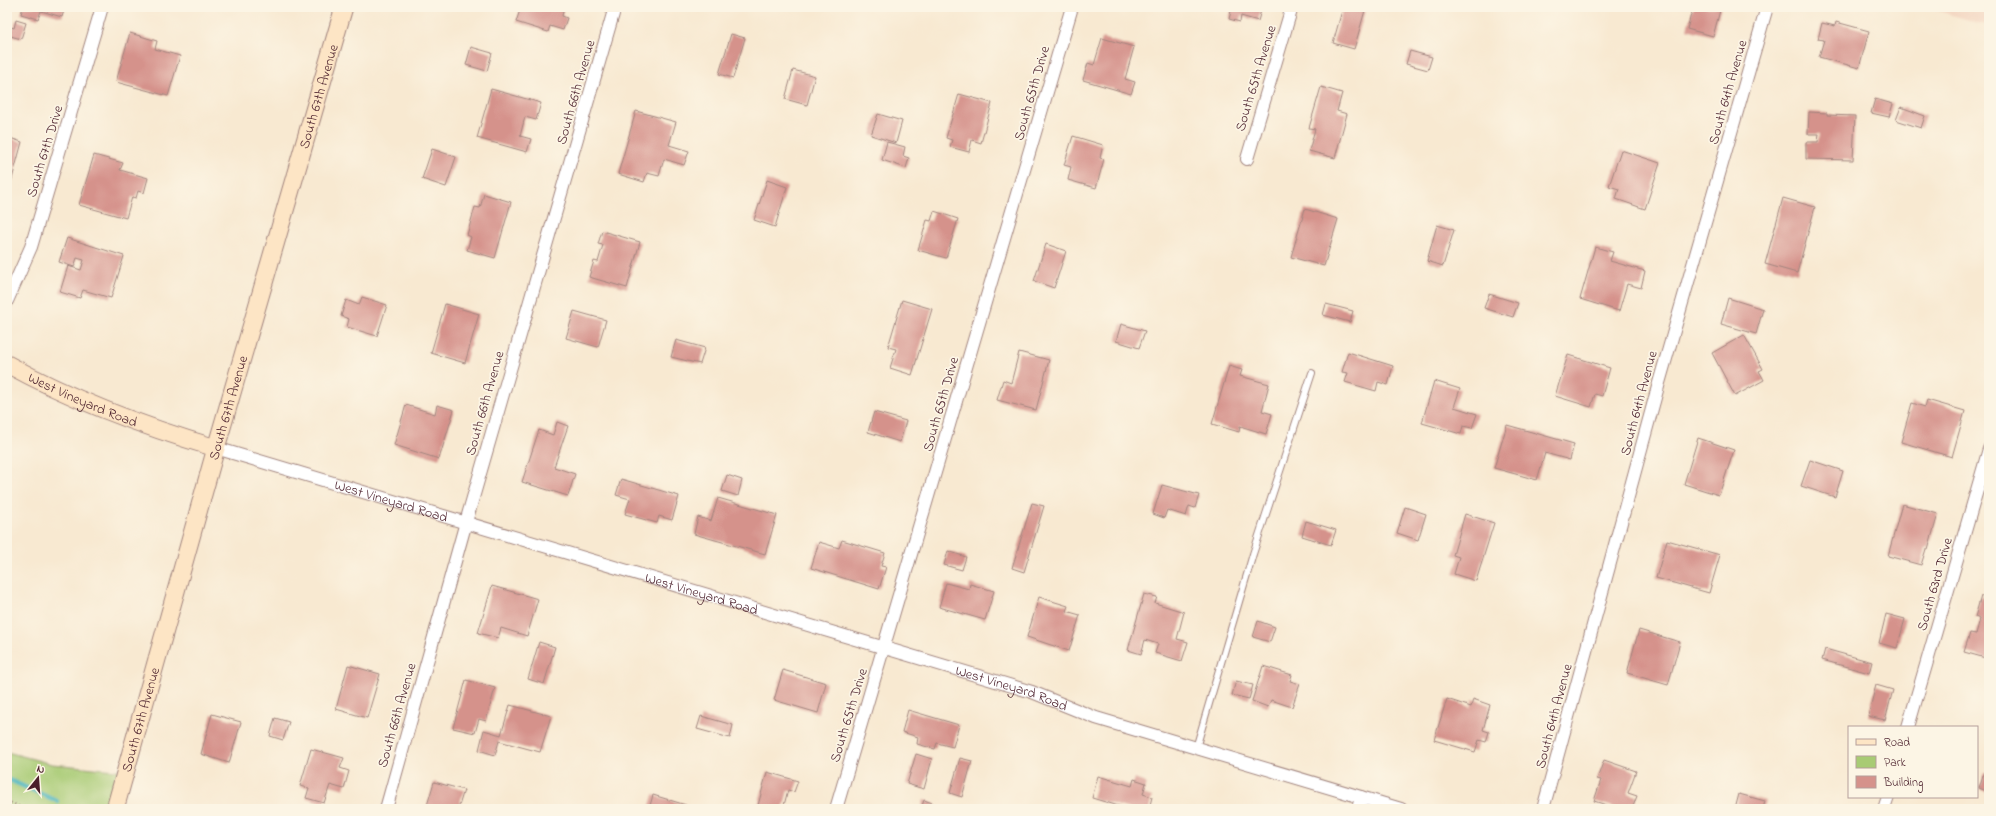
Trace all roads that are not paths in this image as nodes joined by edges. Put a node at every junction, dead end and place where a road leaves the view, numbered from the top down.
1 (102, 7) edge
2 (344, 7) edge
3 (615, 7) edge
4 (1072, 7) edge
5 (1292, 7) edge
6 (1767, 7) edge
7 (1247, 159) dead end
8 (7, 301) edge
9 (7, 364) edge
10 (1312, 373) dead end
11 (216, 448) junction
12 (1989, 449) edge
13 (466, 522) junction
14 (885, 647) junction
15 (1908, 726) edge
16 (1196, 748) junction
17 (1361, 797) junction
18 (1888, 798) edge
19 (116, 805) edge
20 (386, 809) edge
21 (836, 809) edge
22 (1358, 809) edge
23 (1401, 809) edge
24 (1543, 809) edge
25 (1884, 809) edge

1 - 8 street, South 67th Drive
2 - 11 main road, South 67th Avenue
3 - 13 street, South 66th Avenue
4 - 14 street, South 65th Drive
5 - 7 street, South 65th Avenue
6 - 24 street, South 64th Avenue
9 - 11 main road, West Vineyard Road
10 - 16 lane
11 - 13 street, West Vineyard Road
11 - 19 main road, South 67th Avenue
12 - 15 street, South 63rd Drive
13 - 14 street, West Vineyard Road
13 - 20 street, South 66th Avenue
14 - 16 street, West Vineyard Road
14 - 21 street, South 65th Drive
16 - 17 street, West Vineyard Road
17 - 22 street
17 - 23 street, West Vineyard Road
18 - 25 street

